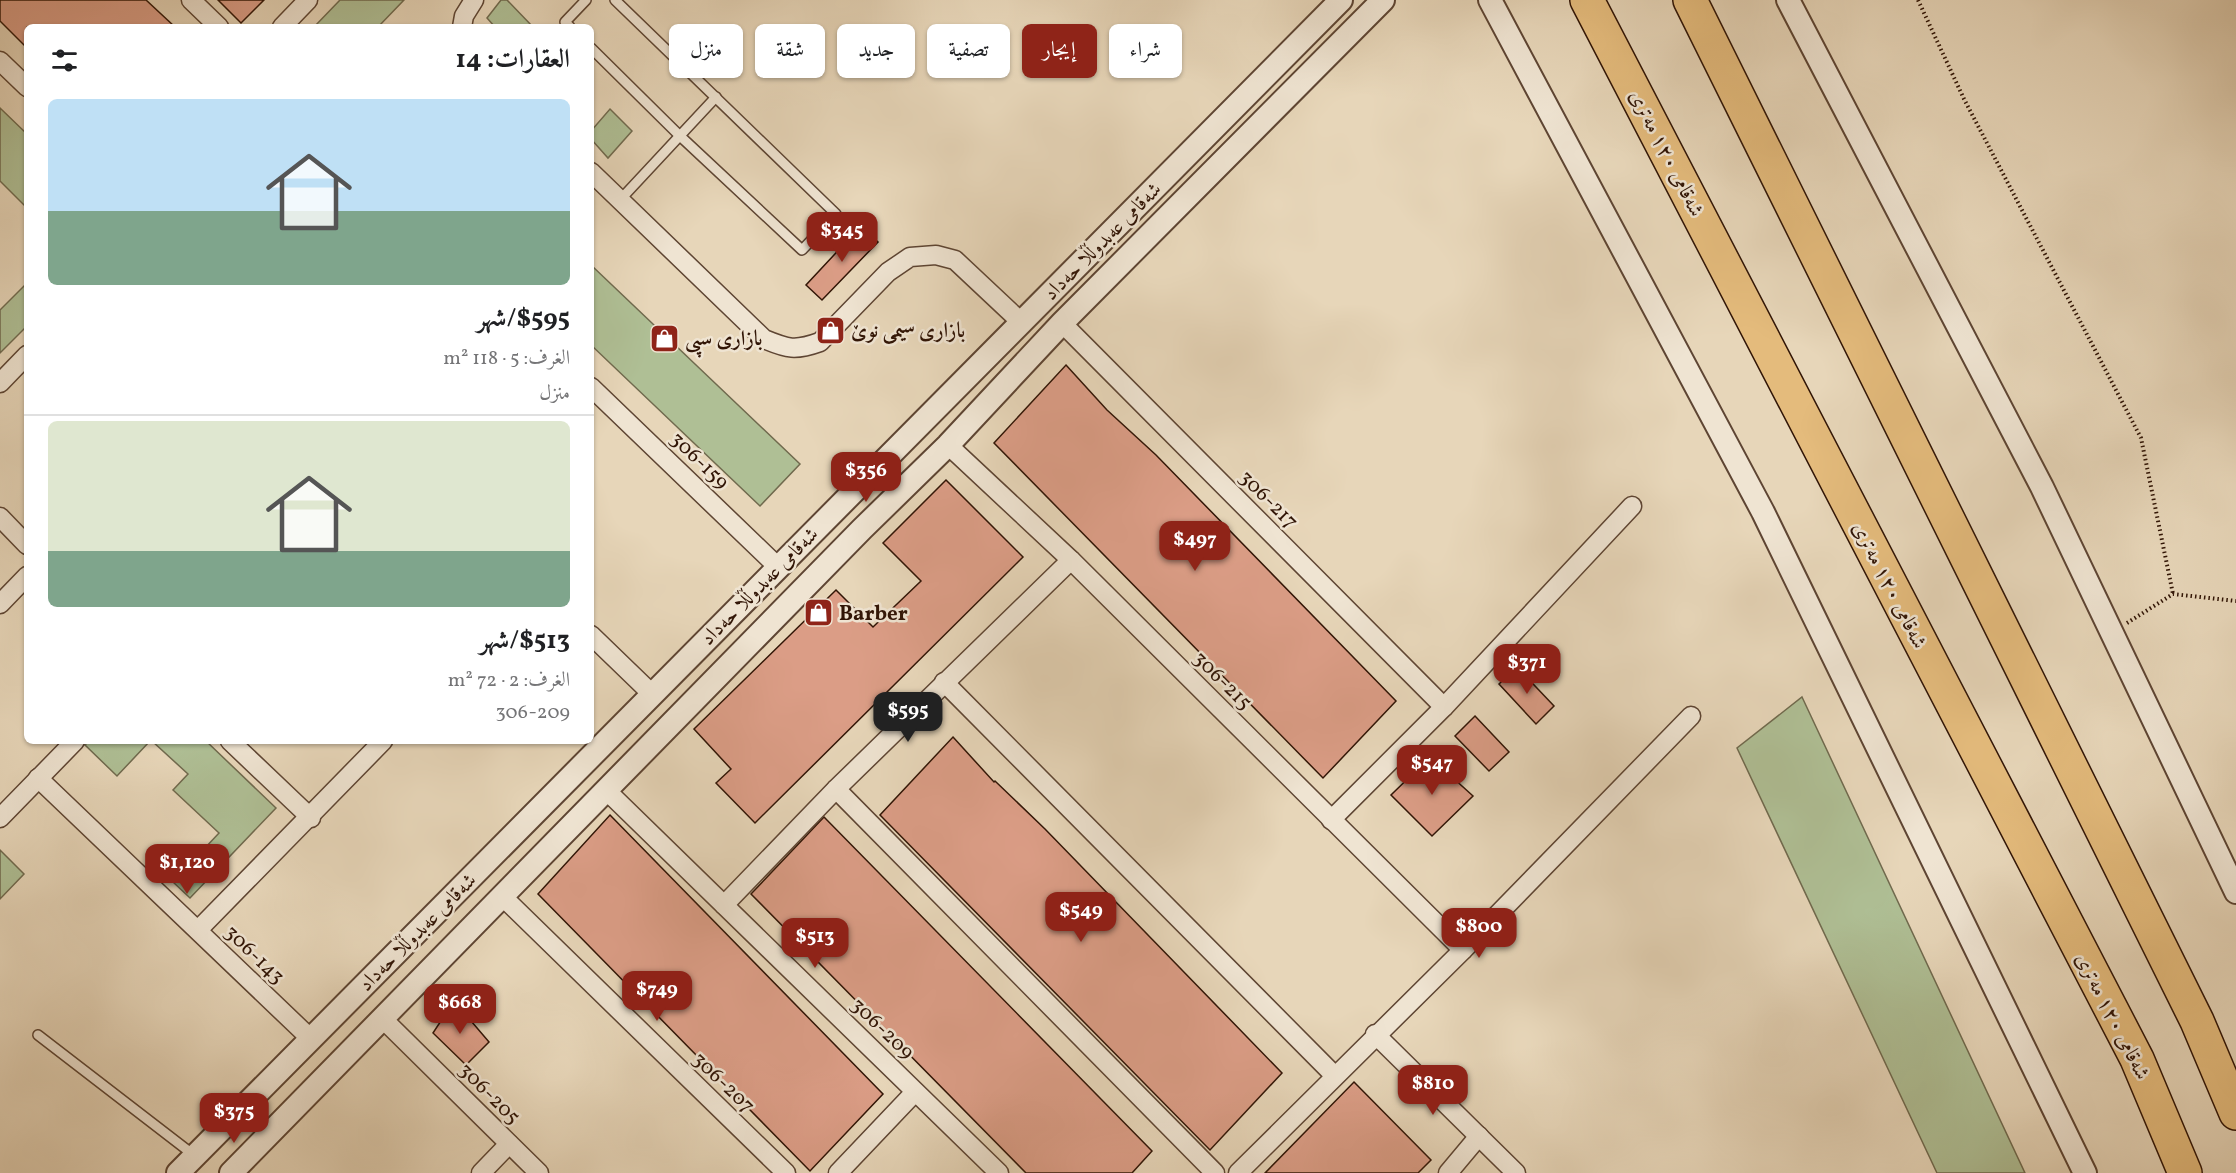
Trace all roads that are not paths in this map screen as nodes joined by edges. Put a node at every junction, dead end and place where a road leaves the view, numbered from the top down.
1 (191, 0) edge
2 (308, 0) edge
3 (474, 0) edge
4 (586, 0) edge
5 (615, 0) edge
6 (1383, 0) edge
7 (1490, 0) edge
8 (1587, 0) edge
9 (1690, 0) edge
10 (1788, 0) edge
11 (1331, 4) edge
12 (216, 24) edge
13 (285, 24) edge
14 (463, 24) edge
15 (568, 24) edge
16 (594, 51) edge
17 (0, 61) edge
18 (24, 84) edge
19 (716, 97) junction
20 (680, 136) junction
21 (594, 175) edge
22 (620, 200) junction
23 (1021, 322) junction
24 (1062, 323) junction
25 (24, 358) edge
26 (0, 383) edge
27 (594, 390) edge
28 (948, 446) junction
29 (840, 505) junction
30 (1632, 506) dead end
31 (0, 517) edge
32 (862, 529) junction
33 (24, 542) edge
34 (1071, 560) junction
35 (778, 567) junction
36 (24, 579) edge
37 (0, 603) edge
38 (594, 638) edge
39 (944, 682) junction
40 (652, 694) junction
41 (1444, 707) junction
42 (1691, 716) dead end
43 (72, 744) edge
44 (233, 744) edge
45 (380, 744) edge
46 (38, 778) junction
47 (836, 789) junction
48 (606, 791) junction
49 (0, 818) edge
50 (311, 818) junction
51 (1331, 820) junction
52 (2236, 892) edge
53 (503, 897) junction
54 (724, 905) junction
55 (198, 930) junction
56 (1463, 950) junction
57 (384, 1020) junction
58 (1375, 1034) junction
59 (38, 1035) dead end
60 (311, 1039) junction
61 (1334, 1076) junction
62 (915, 1092) junction
63 (2236, 1113) edge
64 (234, 1116) junction
65 (1479, 1136) junction
66 (262, 1142) junction
67 (510, 1144) junction
68 (195, 1156) junction
69 (178, 1173) edge
70 (231, 1173) edge
71 (481, 1173) edge
72 (539, 1173) edge
73 (786, 1173) edge
74 (838, 1173) edge
75 (999, 1173) edge
76 (1215, 1173) edge
77 (1238, 1173) edge
78 (1448, 1173) edge
79 (1516, 1173) edge
80 (2085, 1173) edge
81 (2185, 1173) edge

1 - 12 street
2 - 13 street
3 - 14 street
4 - 15 lane
5 - 19 lane
6 - 24 street, شەقامی عەبدوڵڵا حەداد
7 - 80 street
8 - 81 highway, شەقامی ١٢٠ مەتری
9 - 63 highway
10 - 52 street
11 - 23 street, شەقامی عەبدوڵڵا حەداد
16 - 20 lane
17 - 18 street
19 - 20 lane
19 - 20 lane
20 - 22 lane
21 - 22 street
22 - 23 street
23 - 29 street, شەقامی عەبدوڵڵا حەداد
24 - 28 street, شەقامی عەبدوڵڵا حەداد
24 - 41 street, 306-217
25 - 26 street
27 - 35 street, 306-159
28 - 32 street, شەقامی عەبدوڵڵا حەداد
28 - 34 street, 306-215
29 - 32 street
29 - 35 street, شەقامی عەبدوڵڵا حەداد
30 - 41 street
31 - 33 street
32 - 48 street, شەقامی عەبدوڵڵا حەداد
34 - 39 street
34 - 51 street, 306-215
35 - 40 street, شەقامی عەبدوڵڵا حەداد
36 - 37 street
38 - 40 street
39 - 47 street
39 - 61 street
40 - 60 street, شەقامی عەبدوڵڵا حەداد
41 - 51 street
42 - 56 street
43 - 46 street
44 - 50 street
45 - 50 street
46 - 49 street
46 - 55 street, 306-143
47 - 54 street
47 - 76 street
48 - 53 street, شەقامی عەبدوڵڵا حەداد
48 - 54 street, 306-209
50 - 55 street
51 - 56 street, 306-215
53 - 57 street, شەقامی عەبدوڵڵا حەداد
53 - 73 street, 306-207
54 - 62 street, 306-209
55 - 60 street, 306-143
56 - 58 street
57 - 66 street, شەقامی عەبدوڵڵا حەداد
57 - 67 street, 306-205
58 - 61 street
58 - 65 street
59 - 68 lane
60 - 64 street, شەقامی عەبدوڵڵا حەداد
61 - 77 street
62 - 74 street
62 - 75 street, 306-209
64 - 66 street
64 - 68 street, شەقامی عەبدوڵڵا حەداد
65 - 78 street
65 - 79 street
66 - 70 street, شەقامی عەبدوڵڵا حەداد
67 - 71 street
67 - 72 street, 306-205
68 - 69 street, شەقامی عەبدوڵڵا حەداد

